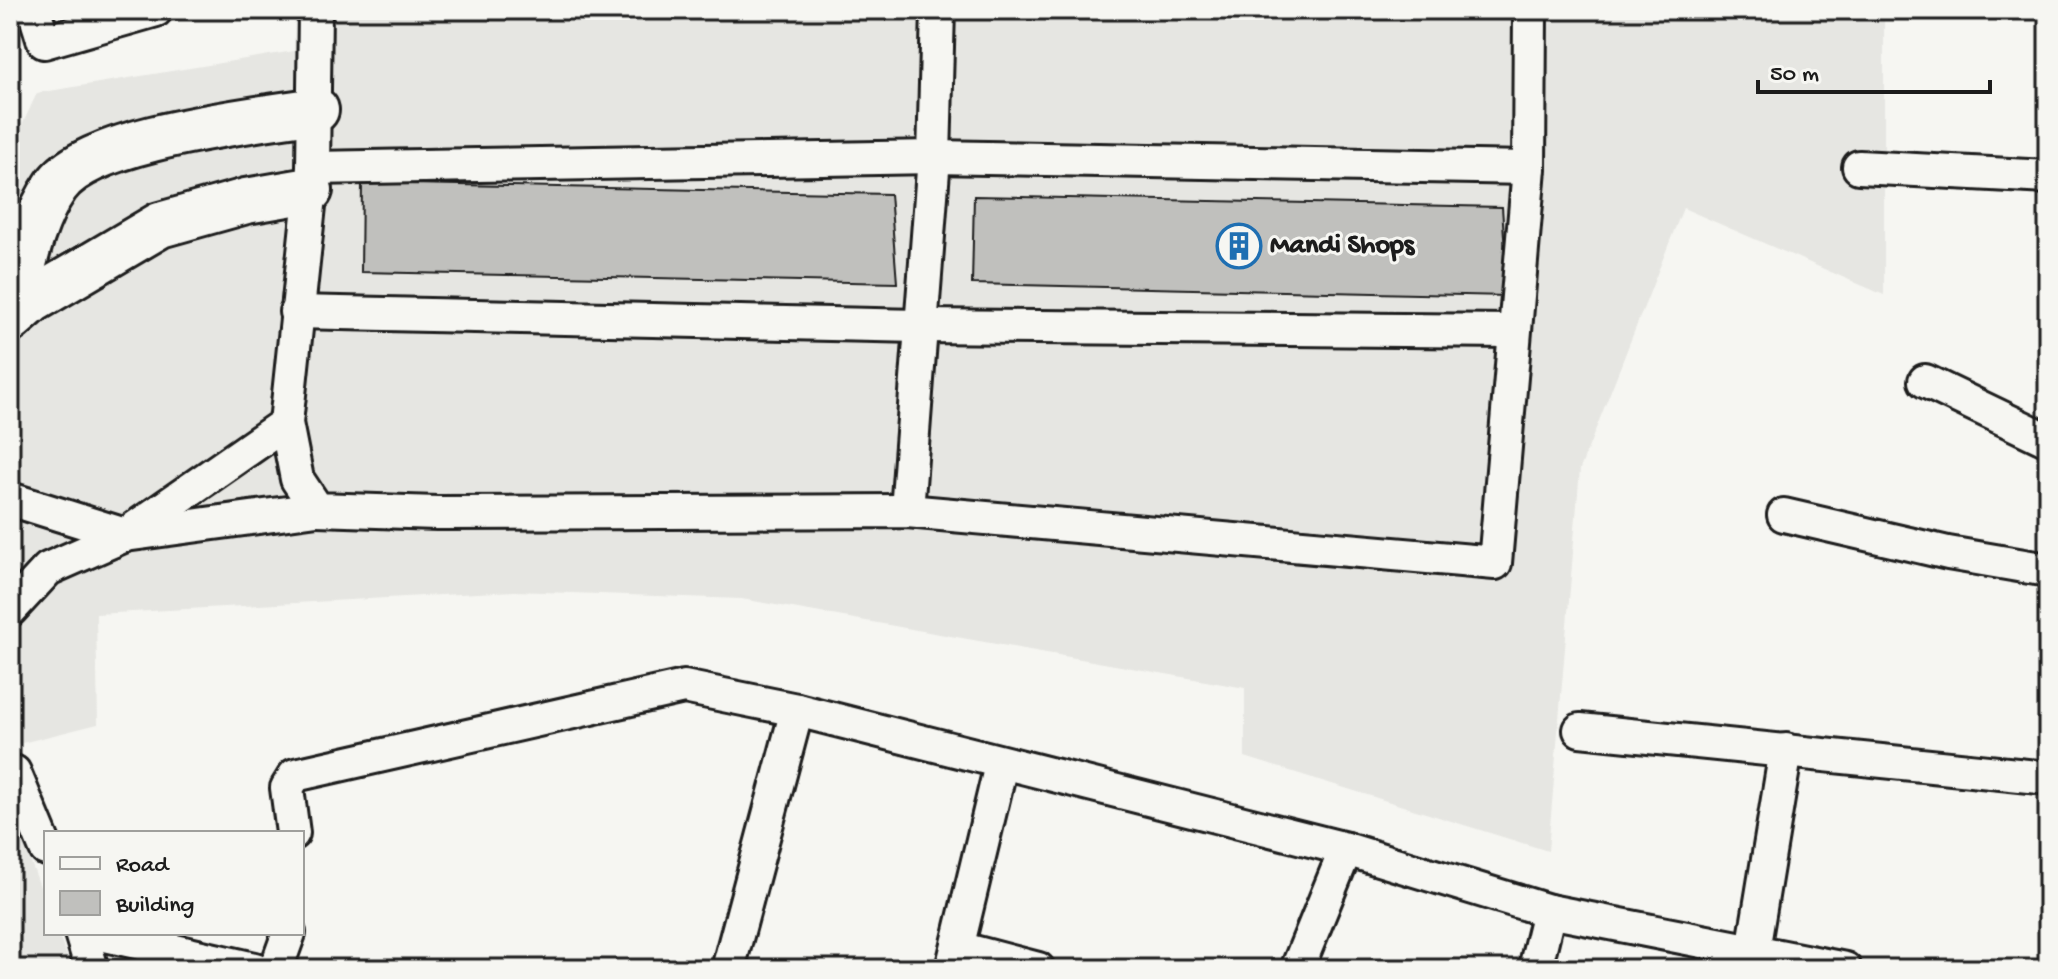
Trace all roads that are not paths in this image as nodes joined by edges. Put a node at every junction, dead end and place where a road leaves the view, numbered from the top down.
1 (34, 10) edge
2 (156, 10) edge
3 (315, 10) edge
4 (938, 10) edge
5 (1530, 10) edge
6 (316, 110) junction
7 (934, 157) junction
8 (1859, 167) dead end
9 (1529, 168) junction
10 (2048, 177) edge
11 (312, 179) junction
12 (296, 312) junction
13 (10, 319) edge
14 (919, 326) junction
15 (1514, 331) junction
16 (1925, 381) dead end
17 (286, 423) junction
18 (2048, 440) edge
19 (10, 499) edge
20 (317, 509) junction
21 (907, 511) junction
22 (1784, 515) dead end
23 (125, 535) junction
24 (2048, 570) edge
25 (10, 610) edge
26 (797, 710) junction
27 (1580, 730) dead end
28 (1786, 750) junction
29 (1001, 765) junction
30 (14, 772) dead end
31 (2048, 778) edge
32 (293, 831) edge
33 (44, 844) edge
34 (1346, 849) junction
35 (1549, 911) junction
36 (82, 935) edge
37 (105, 935) edge
38 (288, 935) edge
39 (955, 958) edge
40 (1751, 961) edge
41 (92, 969) edge
42 (255, 969) edge
43 (276, 969) edge
44 (728, 969) edge
45 (1038, 969) edge
46 (1297, 969) edge
47 (1535, 969) edge
48 (1845, 969) edge

1 - 2 street
3 - 6 street
4 - 7 street
5 - 9 street
6 - 11 street
6 - 13 street
7 - 9 street
7 - 11 street
7 - 14 street
8 - 10 street
9 - 15 street
11 - 12 street
11 - 13 street
12 - 14 street
12 - 17 street
14 - 15 street
14 - 21 street
15 - 21 street
16 - 18 street
17 - 20 street
17 - 23 street
19 - 23 street
20 - 21 street
20 - 23 street
22 - 24 street
23 - 25 street
26 - 29 street
26 - 32 street
26 - 44 street
27 - 28 street
28 - 31 street
28 - 40 street
29 - 34 street
29 - 39 street
30 - 33 street
34 - 35 street
34 - 46 street
35 - 40 street
35 - 47 street
36 - 41 street
37 - 42 street
38 - 43 street
39 - 45 street
40 - 48 street

